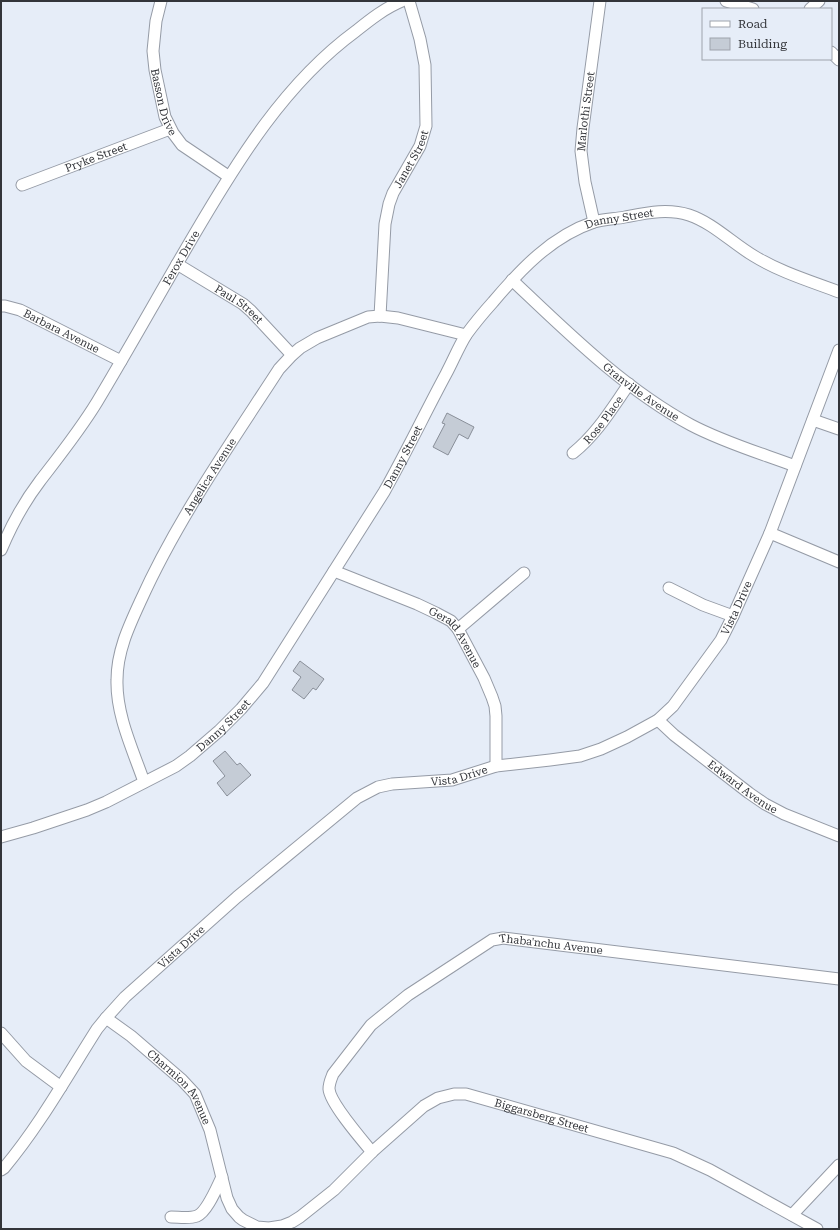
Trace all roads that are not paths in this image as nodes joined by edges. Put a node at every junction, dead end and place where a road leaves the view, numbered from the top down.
1 (161, 1) edge
2 (402, 1) edge
3 (409, 1) edge
4 (600, 1) edge
5 (726, 1) edge
6 (819, 1) edge
7 (750, 8) edge
8 (811, 8) edge
9 (170, 129) junction
10 (228, 176) junction
11 (22, 185) dead end
12 (594, 222) junction
13 (177, 264) junction
14 (512, 280) junction
15 (839, 292) edge
16 (1, 306) edge
17 (380, 316) junction
18 (466, 335) junction
19 (839, 350) edge
20 (292, 355) junction
21 (121, 361) junction
22 (629, 384) junction
23 (812, 420) junction
24 (839, 429) edge
25 (573, 453) dead end
26 (795, 466) junction
27 (770, 533) junction
28 (1, 550) edge
29 (839, 562) edge
30 (334, 571) junction
31 (524, 573) dead end
32 (669, 588) dead end
33 (734, 616) junction
34 (458, 629) junction
35 (658, 720) junction
36 (496, 766) junction
37 (144, 782) junction
38 (839, 836) edge
39 (1, 837) edge
40 (839, 979) edge
41 (106, 1018) junction
42 (1, 1033) edge
43 (61, 1087) junction
44 (372, 1152) junction
45 (839, 1165) edge
46 (1, 1170) edge
47 (222, 1176) junction
48 (792, 1215) junction
49 (171, 1217) dead end
50 (292, 1222) joint
51 (817, 1229) edge

1 - 9 street, Basson Drive
2 - 10 street, Ferox Drive
3 - 17 street, Janet Street
4 - 12 street, Marlothi Street
5 - 7 street
6 - 8 street
9 - 10 street, Basson Drive
9 - 11 street, Pryke Street
10 - 13 street, Ferox Drive
12 - 14 street, Danny Street
12 - 15 street, Danny Street
13 - 20 street, Paul Street
13 - 21 street, Ferox Drive
14 - 18 street, Danny Street
14 - 22 street, Granville Avenue
16 - 21 street, Barbara Avenue
17 - 18 street, Angelica Avenue
17 - 20 street, Angelica Avenue
18 - 30 street, Danny Street
19 - 23 street, Vista Drive
20 - 37 street, Angelica Avenue
21 - 28 street, Ferox Drive
22 - 25 street, Rose Place
22 - 26 street, Granville Avenue
23 - 24 street
23 - 26 street, Vista Drive
26 - 27 street, Vista Drive
27 - 29 street
27 - 33 street, Vista Drive
30 - 34 street, Gerald Avenue
30 - 37 street, Danny Street
31 - 34 street
32 - 33 street
33 - 35 street, Vista Drive
34 - 36 street, Gerald Avenue
35 - 36 street, Vista Drive
35 - 38 street, Edward Avenue
36 - 41 street, Vista Drive
37 - 39 street, Danny Street
40 - 44 street, Thaba'nchu Avenue
41 - 43 street, Vista Drive
41 - 47 street, Charmion Avenue
42 - 43 street
43 - 46 street, Vista Drive
44 - 48 street, Biggarsberg Street
44 - 50 street, Biggarsberg Street
45 - 48 street
47 - 49 street
47 - 50 street, Charmion Avenue
48 - 51 street, Biggarsberg Street

